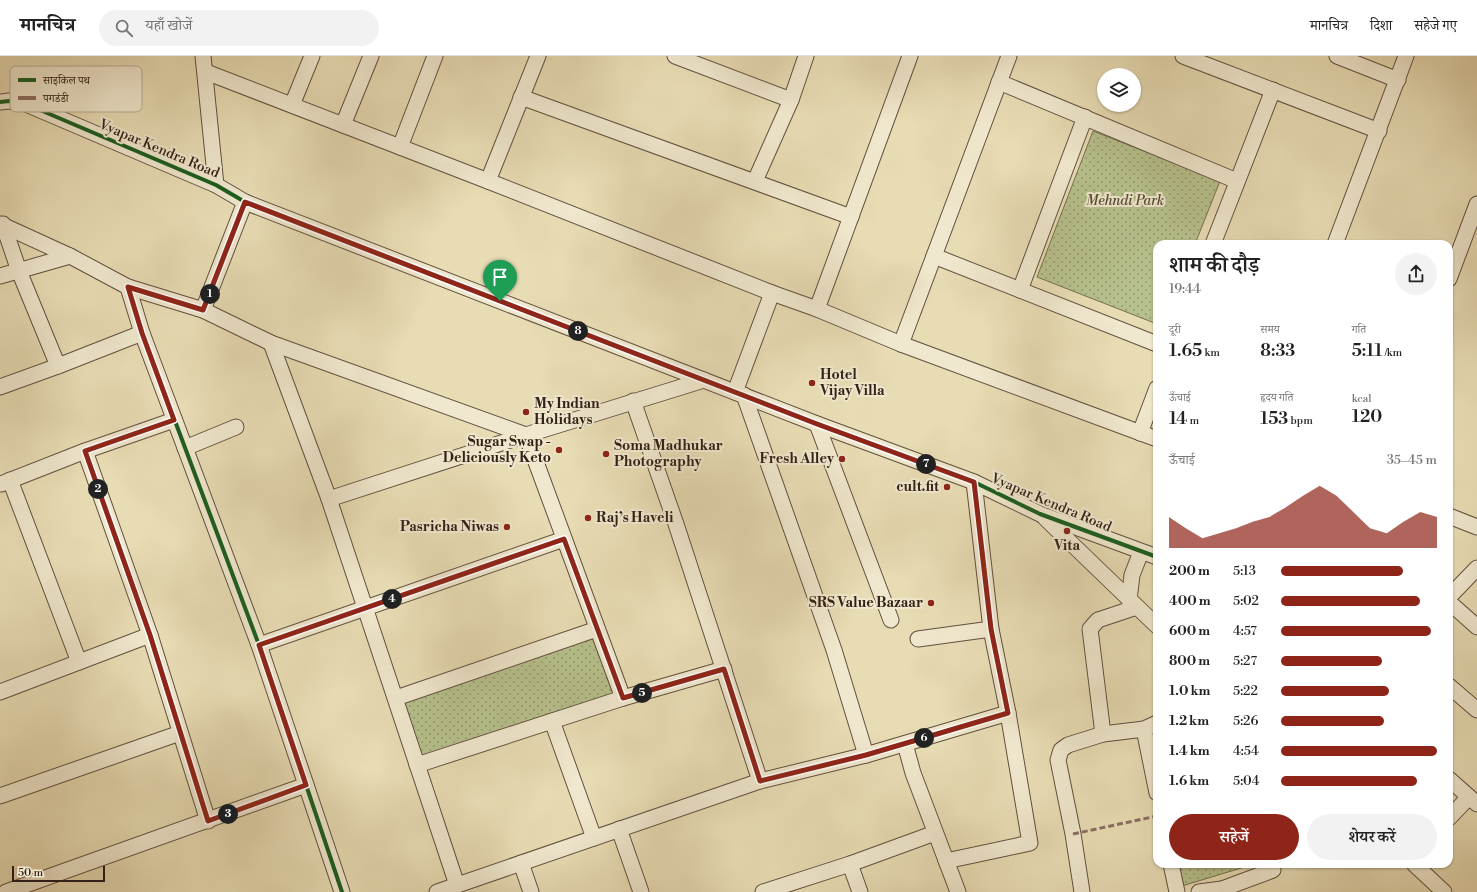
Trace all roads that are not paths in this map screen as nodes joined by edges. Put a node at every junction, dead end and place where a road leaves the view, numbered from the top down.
1 (203, 56) edge
2 (312, 56) edge
3 (371, 56) edge
4 (435, 56) edge
5 (538, 56) edge
6 (675, 56) edge
7 (806, 56) edge
8 (910, 56) edge
9 (1009, 56) edge
10 (1183, 56) edge
11 (1337, 56) edge
12 (1406, 56) edge
13 (206, 72) junction
14 (1398, 80) junction
15 (999, 82) junction
16 (1273, 90) junction
17 (521, 97) junction
18 (791, 100) junction
19 (0, 102) edge
20 (10, 103) edge
21 (292, 105) junction
22 (45, 112) edge
23 (1085, 117) junction
24 (343, 125) junction
25 (1379, 131) junction
26 (400, 147) junction
27 (488, 181) junction
28 (755, 181) junction
29 (1237, 181) junction
30 (216, 185) junction
31 (245, 202) junction
32 (1477, 204) edge
33 (851, 217) junction
34 (1, 224) edge
35 (1215, 240) edge
36 (1337, 240) edge
37 (70, 256) junction
38 (934, 256) junction
39 (1453, 265) edge
40 (19, 271) junction
41 (0, 276) edge
42 (128, 287) junction
43 (1020, 290) junction
44 (772, 293) junction
45 (816, 309) junction
46 (203, 310) junction
47 (142, 333) junction
48 (1153, 342) edge
49 (271, 343) junction
50 (901, 344) junction
51 (58, 366) junction
52 (704, 380) junction
53 (0, 386) edge
54 (739, 394) junction
55 (1153, 399) edge
56 (633, 401) junction
57 (174, 420) junction
58 (817, 424) junction
59 (236, 428) dead end
60 (1140, 433) junction
61 (526, 435) junction
62 (1153, 438) edge
63 (185, 448) junction
64 (85, 451) junction
65 (5, 482) edge
66 (974, 482) junction
67 (330, 499) junction
68 (1040, 514) junction
69 (1453, 518) edge
70 (1477, 527) edge
71 (564, 539) junction
72 (1141, 552) junction
73 (1153, 556) edge
74 (1477, 568) edge
75 (1453, 593) edge
76 (1133, 604) junction
77 (1453, 606) edge
78 (366, 608) junction
79 (891, 620) dead end
80 (1153, 622) edge
81 (1477, 627) edge
82 (597, 629) junction
83 (991, 629) junction
84 (150, 635) junction
85 (918, 639) dead end
86 (259, 645) junction
87 (79, 662) junction
88 (724, 669) junction
89 (1453, 689) edge
90 (0, 692) edge
91 (396, 698) junction
92 (623, 698) junction
93 (1477, 710) edge
94 (1008, 713) junction
95 (552, 721) junction
96 (1153, 726) edge
97 (180, 733) junction
98 (1103, 734) junction
99 (905, 744) junction
100 (866, 755) junction
101 (417, 765) junction
102 (760, 781) junction
103 (1453, 782) edge
104 (306, 785) junction
105 (0, 796) edge
106 (1473, 800) edge
107 (1453, 815) edge
108 (208, 821) junction
109 (619, 829) junction
110 (935, 833) junction
111 (594, 838) junction
112 (946, 861) junction
113 (521, 863) junction
114 (850, 864) junction
115 (1172, 868) edge
116 (1272, 868) edge
117 (1418, 868) edge
118 (457, 885) junction
119 (1223, 890) edge
120 (6, 892) edge
121 (342, 892) edge
122 (437, 892) edge
123 (531, 892) edge
124 (641, 892) edge
125 (762, 892) edge
126 (860, 892) edge
127 (958, 892) edge
128 (1082, 892) edge
129 (1177, 892) edge
130 (1199, 892) edge
131 (1444, 892) edge

1 - 13 street
2 - 21 street
3 - 24 street
4 - 26 street
5 - 17 street
6 - 18 street
7 - 18 street
8 - 33 street
9 - 15 street
10 - 16 street
11 - 14 street
12 - 14 street
13 - 21 street
13 - 30 street
14 - 25 street
15 - 23 street
15 - 38 street
16 - 25 street
16 - 29 street
17 - 27 street
17 - 28 street
18 - 28 street
19 - 20 street, Vyapar Kendra Road
21 - 24 street
22 - 30 street, Vyapar Kendra Road
23 - 29 street
23 - 43 street
24 - 26 street
25 - 36 street
26 - 27 street
27 - 44 street
28 - 33 street
29 - 35 street
30 - 31 street, Vyapar Kendra Road
31 - 46 street
31 - 52 street, Vyapar Kendra Road
32 - 39 street
33 - 45 street
34 - 37 street
34 - 40 street
37 - 40 street
37 - 42 street
38 - 43 street
38 - 50 street
40 - 41 street
40 - 51 street
42 - 46 street
42 - 47 street
43 - 48 street
44 - 45 street
44 - 54 street
45 - 50 street
46 - 49 street
47 - 51 street
47 - 57 street
49 - 61 street
49 - 67 street
50 - 60 street
51 - 53 street
52 - 54 street, Vyapar Kendra Road
52 - 56 street
54 - 58 street, Vyapar Kendra Road
54 - 100 street
55 - 60 street
56 - 61 street
56 - 88 street
57 - 63 street
57 - 64 street
58 - 66 street, Vyapar Kendra Road
58 - 79 street
59 - 63 street
60 - 62 street
61 - 67 street
61 - 71 street
63 - 86 street
64 - 65 street
64 - 84 street
65 - 87 street
66 - 68 street, Vyapar Kendra Road
66 - 83 street
67 - 78 street
68 - 72 street, Vyapar Kendra Road
68 - 76 street
69 - 70 street
71 - 78 street
71 - 82 street
72 - 73 street, Vyapar Kendra Road
72 - 76 street
74 - 75 street
76 - 80 street
76 - 98 street
77 - 81 street
78 - 86 street
78 - 91 street
82 - 91 street
82 - 92 street
83 - 85 street
83 - 94 street
84 - 87 street
84 - 97 street
86 - 104 street
87 - 90 street
88 - 92 street
88 - 102 street
89 - 93 street
91 - 101 street
92 - 95 street
94 - 99 street
94 - 112 street
95 - 101 street
95 - 111 street
96 - 98 street
97 - 105 street
97 - 108 street
98 - 128 street
99 - 100 street
99 - 110 street
100 - 102 street
101 - 118 street
102 - 109 street
103 - 106 street
104 - 108 street
104 - 121 street
106 - 107 street
108 - 120 street
109 - 111 street
109 - 124 street
110 - 112 street
110 - 114 street
111 - 113 street
112 - 127 street
113 - 118 street
113 - 123 street
114 - 125 street
114 - 126 street
115 - 129 street
116 - 119 street
117 - 131 street
118 - 122 street
119 - 130 street

